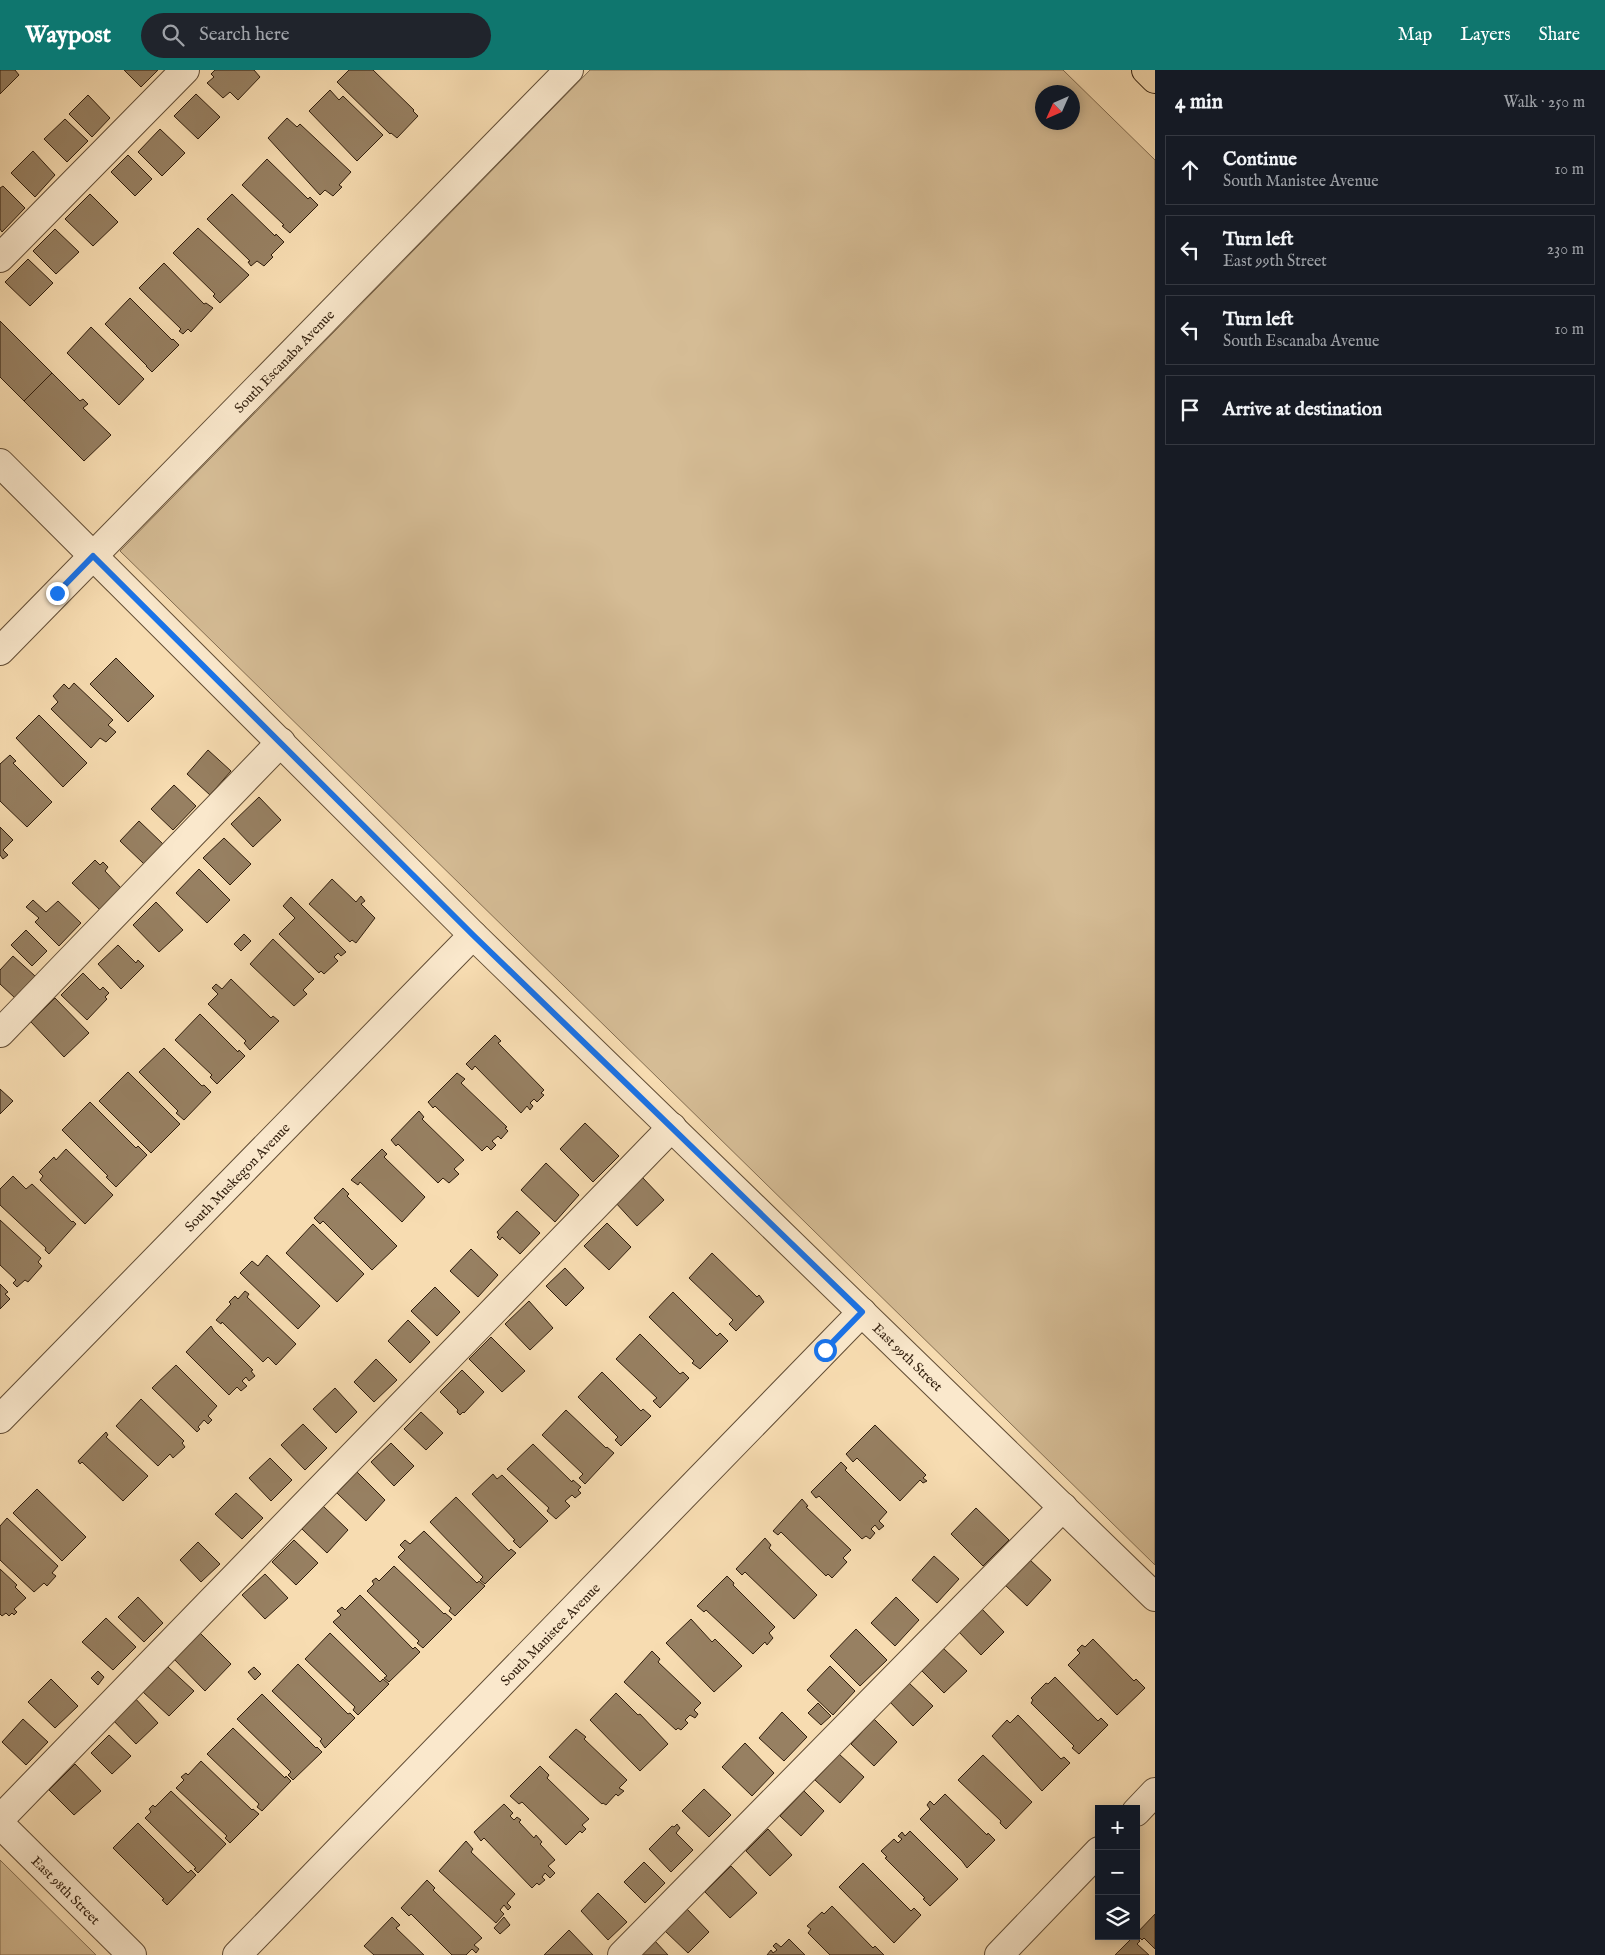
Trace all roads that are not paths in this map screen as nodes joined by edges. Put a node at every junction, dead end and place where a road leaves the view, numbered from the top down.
1 (185, 70) edge
2 (569, 70) edge
3 (1146, 70) edge
4 (1155, 79) edge
5 (0, 258) edge
6 (0, 463) edge
7 (93, 556) junction
8 (0, 651) edge
9 (281, 742) junction
10 (473, 935) junction
11 (0, 1033) edge
12 (672, 1128) junction
13 (862, 1312) junction
14 (0, 1418) edge
15 (1063, 1507) junction
16 (1155, 1597) edge
17 (1155, 1792) edge
18 (1140, 1808) edge
19 (0, 1819) edge
20 (0, 1824) edge
21 (1095, 1855) edge
22 (132, 1955) edge
23 (237, 1955) edge
24 (622, 1955) edge
25 (999, 1955) edge

1 - 5 street
2 - 7 street, South Escanaba Avenue
3 - 4 main road
6 - 7 street, East 99th Street
7 - 8 street, South Escanaba Avenue
7 - 9 street, East 99th Street
9 - 10 street, East 99th Street
9 - 11 street
10 - 12 street, East 99th Street
10 - 14 street, South Muskegon Avenue
12 - 13 street, East 99th Street
12 - 19 street
13 - 15 street, East 99th Street
13 - 23 street, South Manistee Avenue
15 - 16 street, East 99th Street
15 - 24 street
17 - 18 street
20 - 22 street, East 98th Street
21 - 25 street

